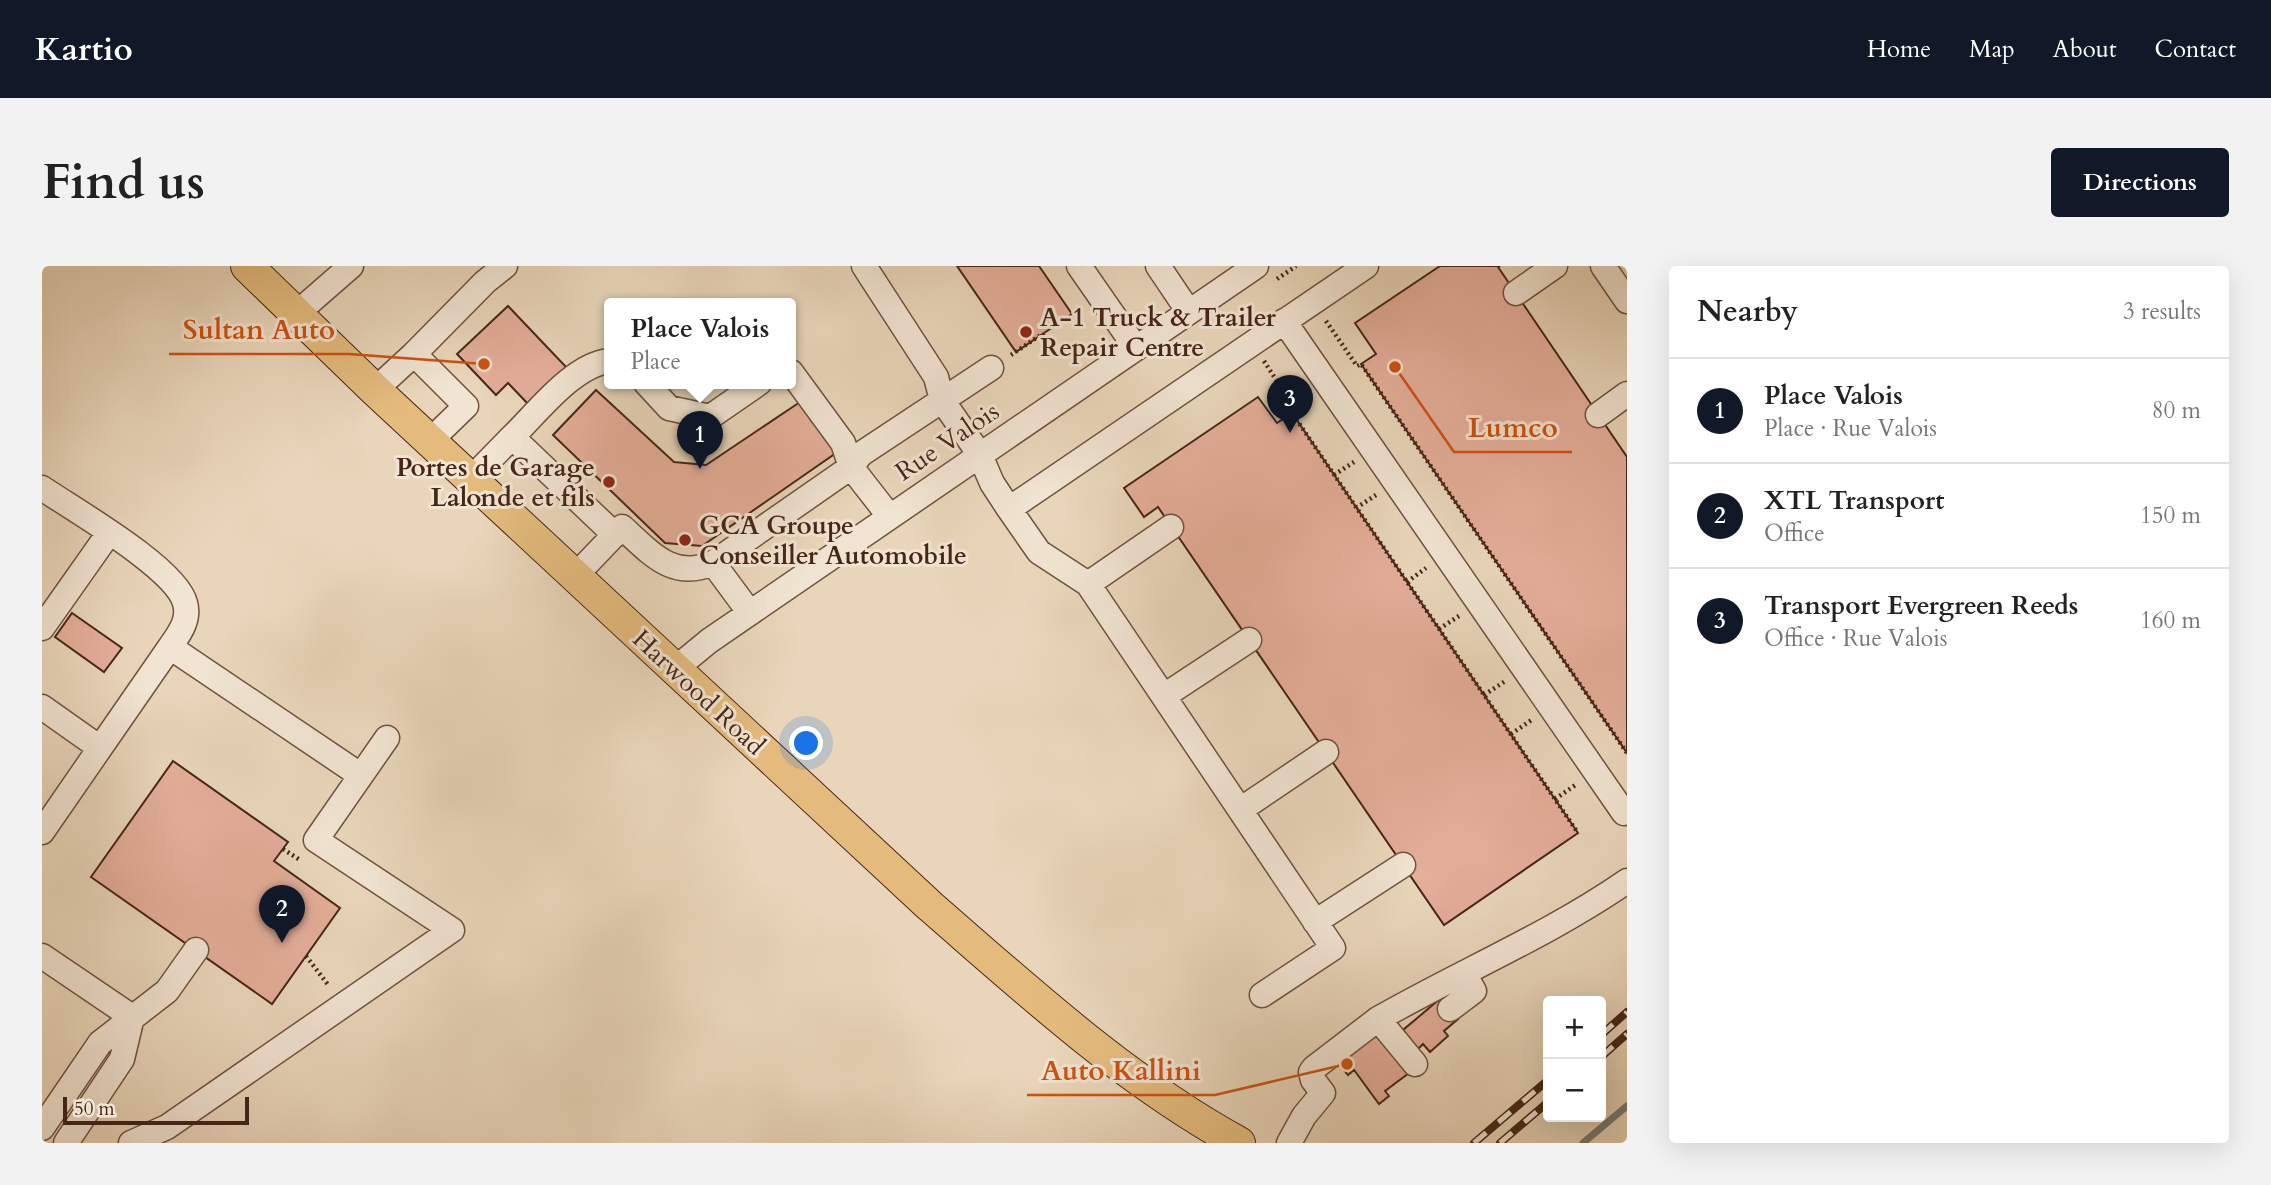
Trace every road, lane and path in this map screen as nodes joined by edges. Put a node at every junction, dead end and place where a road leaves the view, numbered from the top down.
1 (247, 266) edge
2 (505, 266) edge
3 (864, 266) edge
4 (1079, 266) edge
5 (1158, 266) edge
6 (1255, 266) edge
7 (1366, 266) edge
8 (1555, 266) edge
9 (1603, 266) edge
10 (348, 267) edge
11 (1516, 293) dead end
12 (1627, 301) edge
13 (1189, 312) junction
14 (1319, 312) dead end
15 (296, 314) junction
16 (1284, 321) junction
17 (1048, 343) dead end
18 (1136, 348) junction
19 (414, 354) junction
20 (1369, 358) dead end
21 (1264, 359) dead end
22 (604, 363) edge
23 (1362, 364) junction
24 (991, 368) joint
25 (796, 379) edge
26 (652, 389) edge
27 (750, 389) edge
28 (375, 390) junction
29 (1627, 394) edge
30 (942, 400) junction
31 (1292, 413) junction
32 (1598, 415) dead end
33 (1284, 418) dead end
34 (512, 437) junction
35 (430, 441) junction
36 (980, 454) junction
37 (851, 467) junction
38 (471, 479) junction
39 (42, 488) edge
40 (1009, 509) junction
41 (890, 517) junction
42 (1171, 527) dead end
43 (109, 533) junction
44 (615, 535) junction
45 (713, 564) junction
46 (575, 576) junction
47 (1088, 584) junction
48 (750, 613) junction
49 (42, 628) edge
50 (1249, 640) dead end
51 (170, 647) junction
52 (675, 669) junction
53 (1164, 696) junction
54 (42, 707) edge
55 (387, 738) dead end
56 (100, 747) junction
57 (1326, 752) dead end
58 (1627, 753) edge
59 (360, 775) junction
60 (1240, 810) junction
61 (1627, 812) edge
62 (42, 832) edge
63 (1578, 833) dead end
64 (1403, 865) dead end
65 (1627, 881) edge
66 (1315, 922) junction
67 (195, 950) dead end
68 (42, 956) edge
69 (306, 956) dead end
70 (1464, 973) junction
71 (324, 979) dead end
72 (1262, 995) dead end
73 (1450, 1009) dead end
74 (132, 1017) junction
75 (1378, 1019) junction
76 (1415, 1064) dead end
77 (42, 1128) edge
78 (66, 1143) edge
79 (131, 1143) edge
80 (1239, 1143) edge
81 (1289, 1143) edge

1 - 15 main road, Harwood Road
2 - 19 street
3 - 30 street
4 - 18 street
5 - 13 street
6 - 13 street, Rue Valois
7 - 16 street
8 - 11 street
9 - 12 street
10 - 15 street
13 - 18 street, Rue Valois
14 - 23 path
15 - 28 main road, Harwood Road
16 - 40 street
16 - 61 street
17 - 24 path
18 - 36 street, Rue Valois
19 - 28 street
19 - 35 street
20 - 23 path
21 - 31 path
22 - 34 street
23 - 58 path
24 - 30 street
25 - 37 street
26 - 27 street
28 - 35 main road, Harwood Road
29 - 32 street
30 - 36 street
30 - 37 street
31 - 33 path
31 - 63 path
34 - 38 street
34 - 44 street
35 - 38 main road, Harwood Road
36 - 40 street
36 - 41 street, Rue Valois
37 - 41 street
37 - 45 street
38 - 46 main road, Harwood Road
39 - 43 street
40 - 47 street
41 - 48 street, Rue Valois
42 - 47 street
43 - 49 street
43 - 51 street
44 - 45 street
44 - 46 street
45 - 48 street
46 - 52 main road, Harwood Road
47 - 53 street
48 - 52 street, Rue Valois
50 - 53 street
51 - 56 street
51 - 59 street
52 - 80 main road, Harwood Road
53 - 60 street
54 - 56 street
55 - 59 street
56 - 62 street
57 - 60 street
59 - 79 street
60 - 66 street
64 - 66 street
65 - 70 street
66 - 72 street
67 - 74 street
68 - 74 street
69 - 71 path
70 - 73 street
70 - 75 street
74 - 77 street
74 - 78 street
75 - 76 street
75 - 81 street

